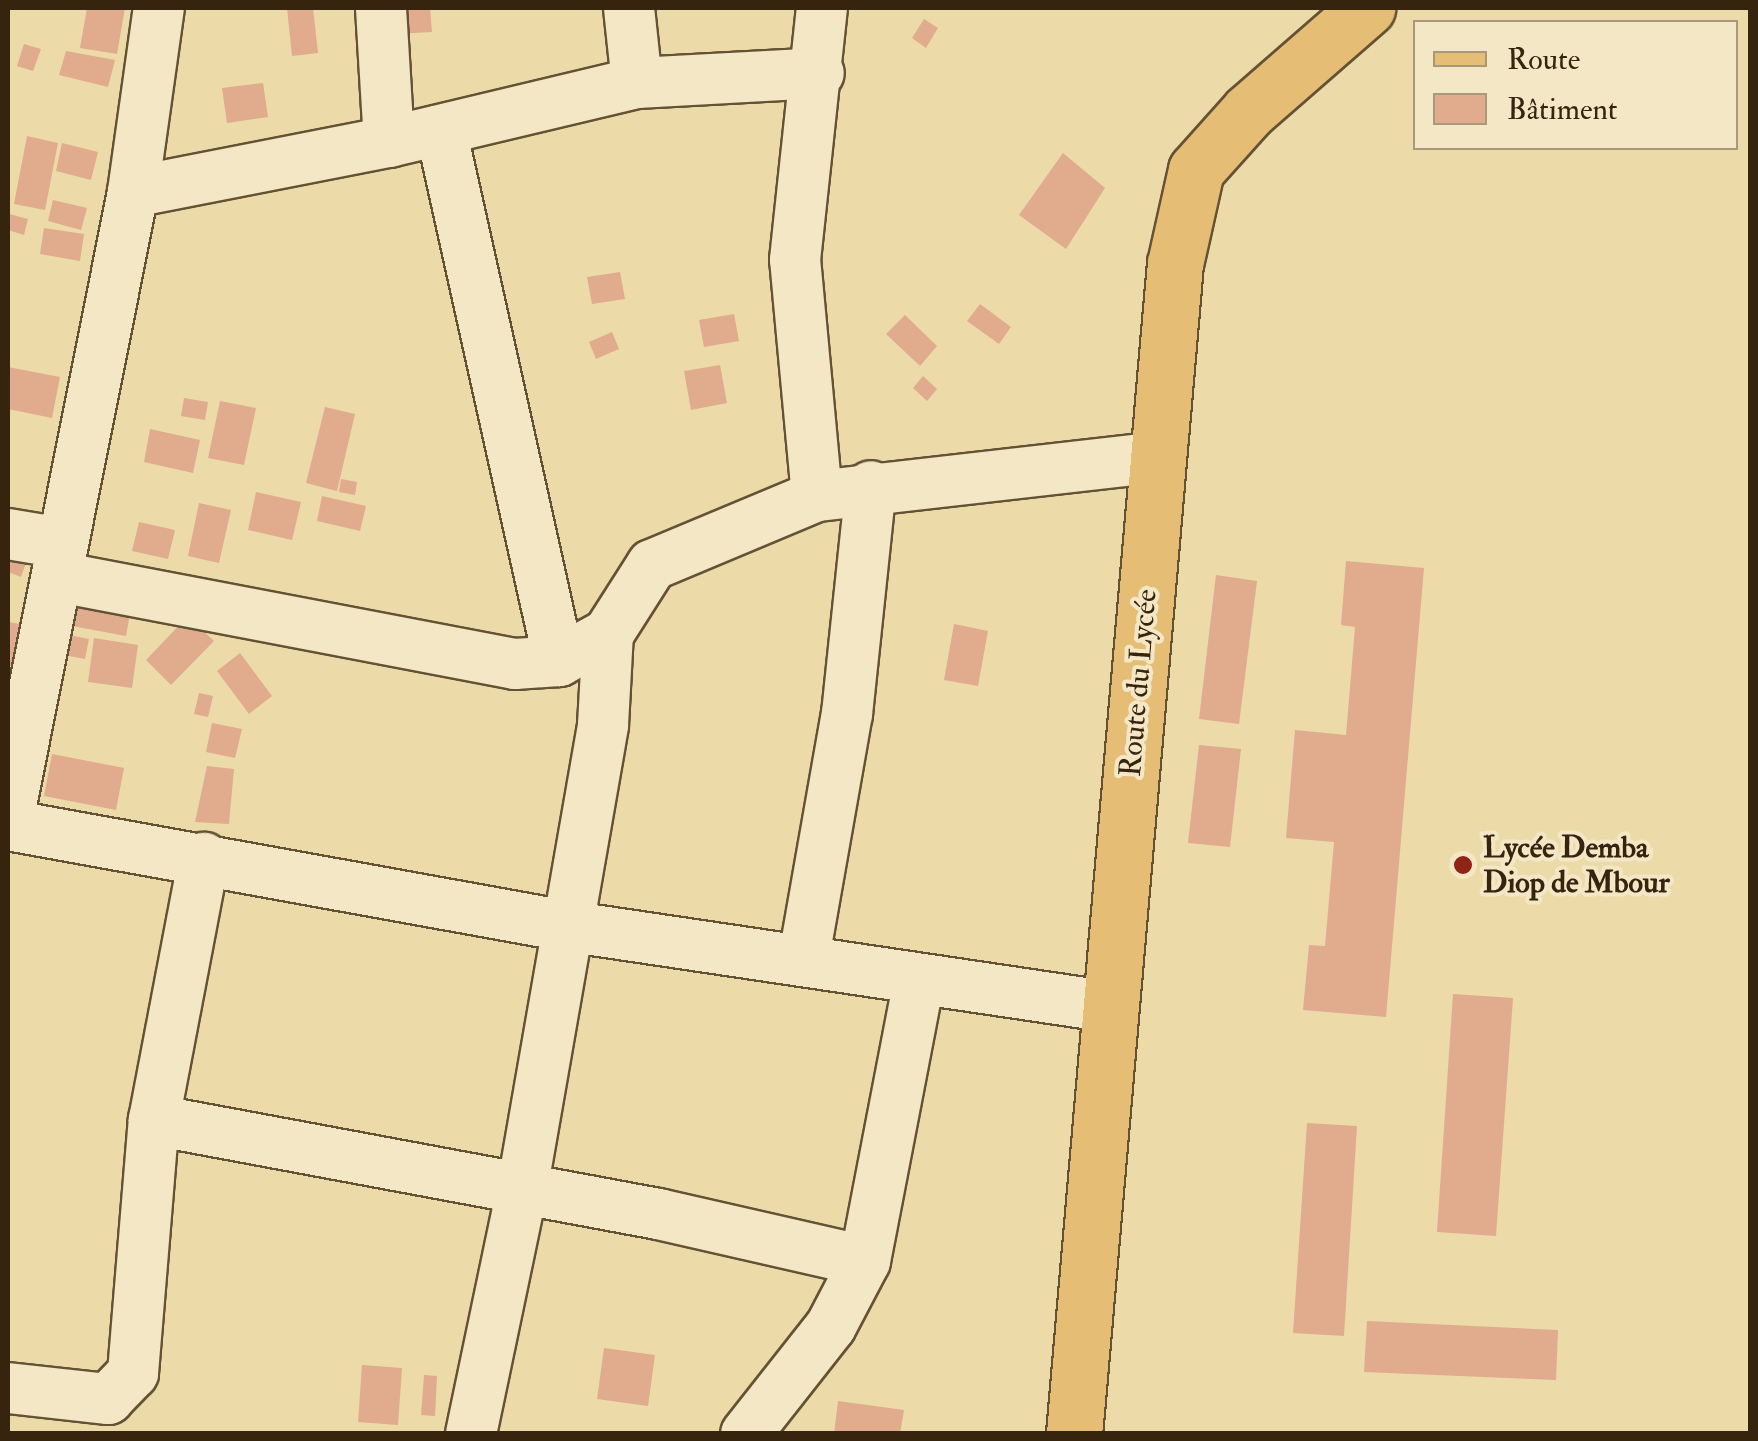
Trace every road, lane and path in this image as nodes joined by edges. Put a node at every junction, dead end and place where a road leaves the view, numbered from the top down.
1 (159, 8) edge
2 (381, 8) edge
3 (629, 8) edge
4 (822, 8) edge
5 (1367, 8) edge
6 (818, 73) junction
7 (637, 83) junction
8 (441, 130) junction
9 (390, 142) junction
10 (132, 192) junction
11 (1158, 458) junction
12 (871, 486) junction
13 (817, 496) junction
14 (8, 534) edge
15 (61, 560) junction
16 (608, 634) junction
17 (559, 661) junction
18 (8, 822) edge
19 (204, 858) junction
20 (566, 926) junction
21 (804, 957) junction
22 (920, 981) junction
23 (1111, 1006) junction
24 (154, 1120) junction
25 (522, 1190) junction
26 (865, 1261) junction
27 (8, 1388) edge
28 (472, 1434) edge
29 (746, 1434) edge
30 (1074, 1434) edge

1 - 10 street
2 - 9 street
3 - 7 street
4 - 6 street
5 - 11 main road, Route du Lycée
6 - 7 street
6 - 13 street
7 - 8 street
8 - 9 street
8 - 17 street
9 - 10 street
10 - 15 street
11 - 12 street
11 - 23 main road, Route du Lycée
12 - 13 street
12 - 21 street
13 - 16 street
14 - 15 street
15 - 17 street
15 - 18 street
16 - 17 street
16 - 20 street
18 - 19 street
19 - 20 street
19 - 24 street
20 - 21 street
20 - 25 street
21 - 22 street
22 - 23 street
22 - 26 street
23 - 30 main road, Route du Lycée
24 - 25 street
24 - 27 street
25 - 26 street
25 - 28 street
26 - 29 street

